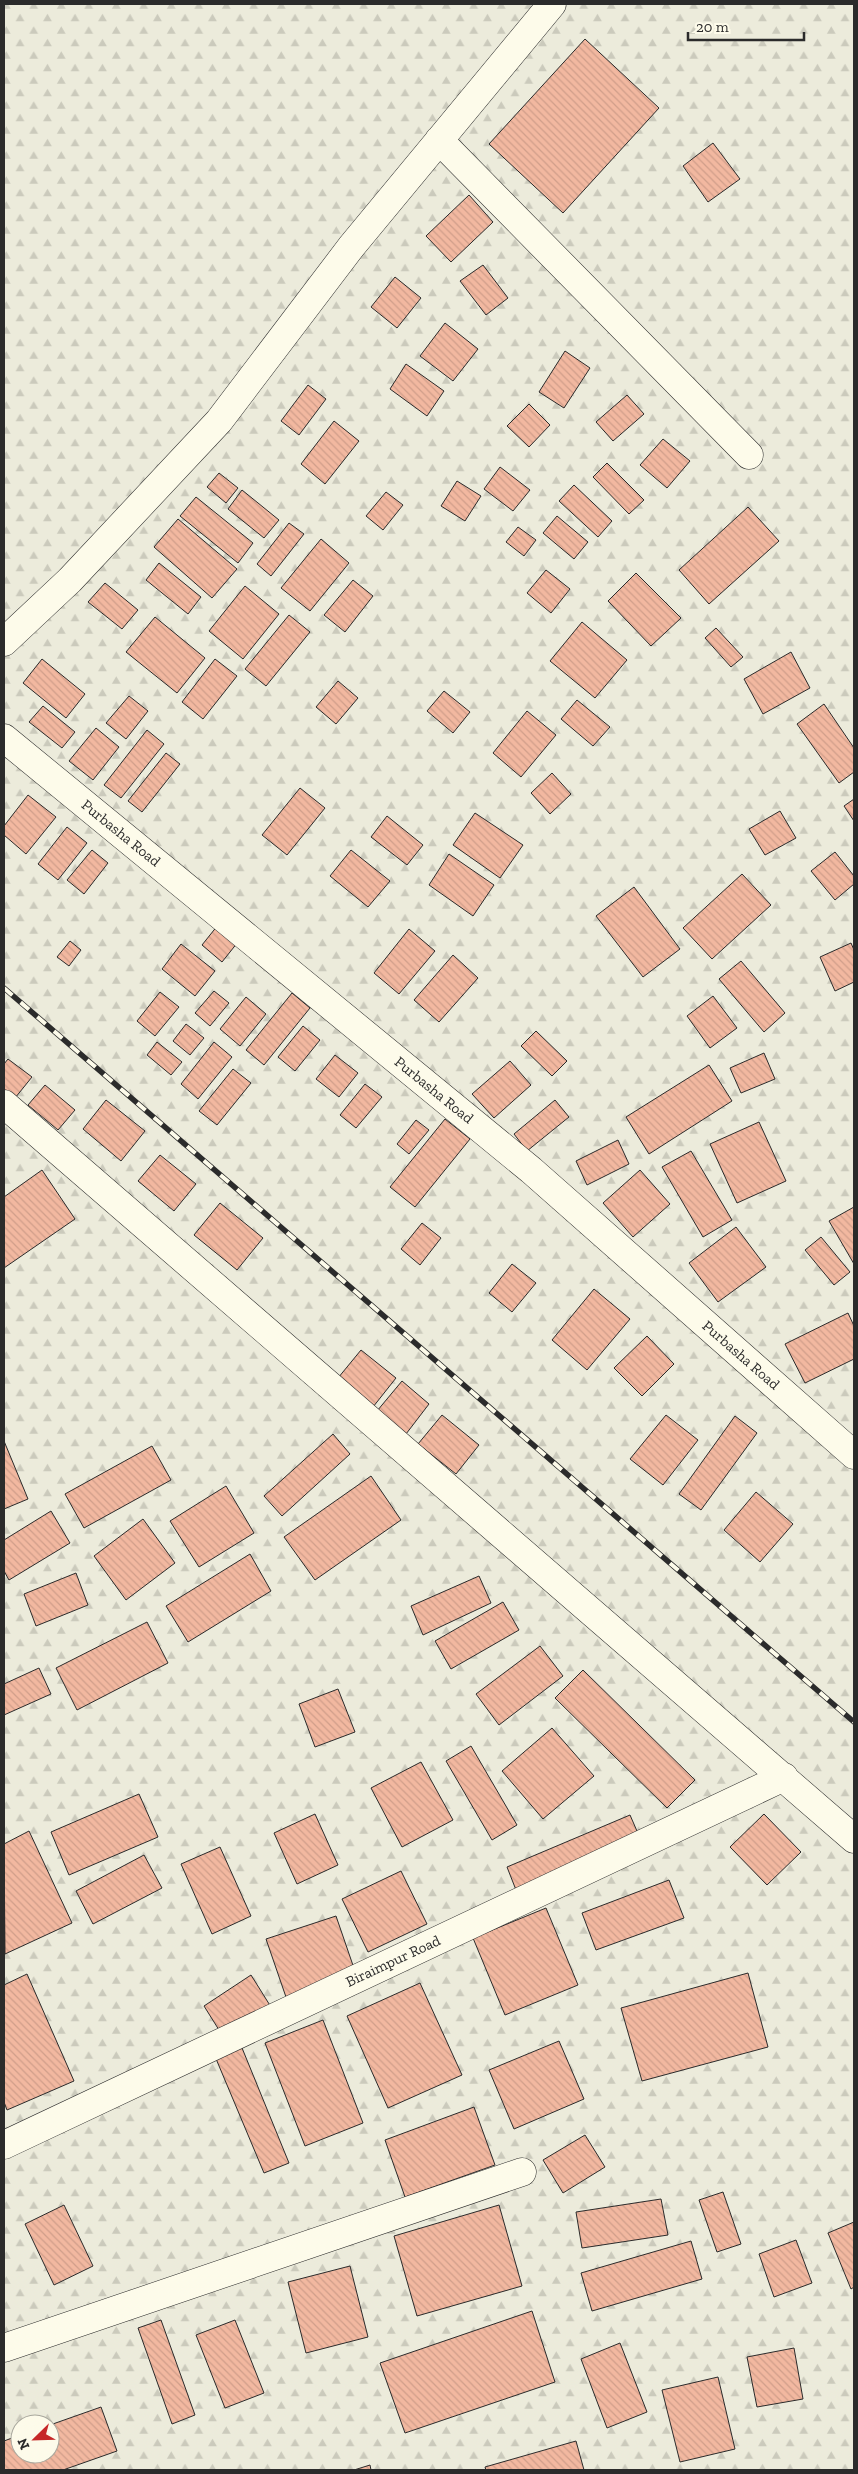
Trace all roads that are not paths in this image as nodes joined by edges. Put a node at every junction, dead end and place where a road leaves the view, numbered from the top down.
1 (552, 4) edge
2 (439, 140) junction
3 (749, 456) dead end
4 (4, 642) edge
5 (4, 738) edge
6 (4, 1104) edge
7 (854, 1455) edge
8 (784, 1778) junction
9 (854, 1839) edge
10 (4, 2145) edge
11 (522, 2172) dead end
12 (4, 2348) edge

1 - 2 street
2 - 3 street
2 - 4 street
5 - 7 street, Purbasha Road
6 - 8 street
8 - 9 street
8 - 10 street, Biraimpur Road
11 - 12 street

